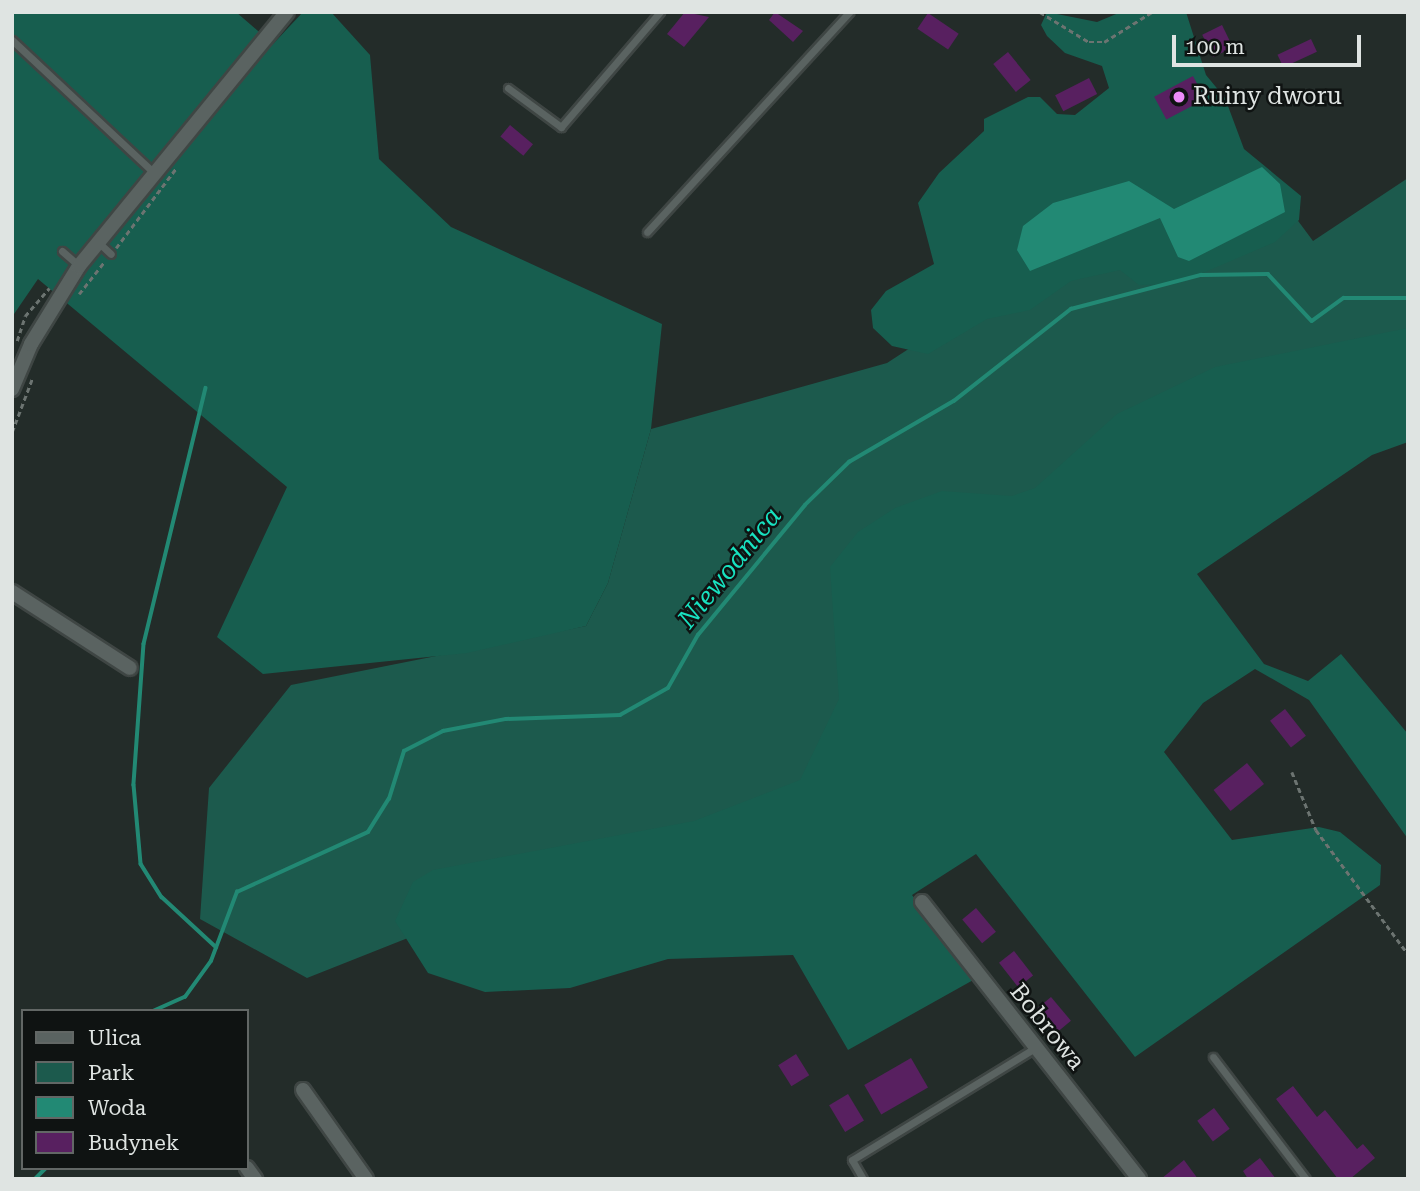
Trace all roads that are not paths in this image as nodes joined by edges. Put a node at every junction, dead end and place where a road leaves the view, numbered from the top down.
1 (287, 12) edge
2 (660, 12) edge
3 (849, 12) edge
4 (12, 40) edge
5 (508, 88) dead end
6 (152, 172) junction
7 (648, 232) dead end
8 (99, 243) junction
9 (62, 251) dead end
10 (111, 254) road end
11 (79, 267) junction
12 (12, 389) edge
13 (12, 592) edge
14 (130, 668) dead end
15 (922, 902) dead end
16 (1035, 1048) junction
17 (1213, 1057) dead end
18 (303, 1090) dead end
19 (366, 1179) edge
20 (863, 1179) edge
21 (1139, 1179) edge
22 (1306, 1179) edge

1 - 6 street
2 - 5 lane
3 - 7 lane
4 - 6 lane
6 - 8 street
8 - 10 lane
8 - 11 street
9 - 11 lane
11 - 12 street
13 - 14 street
15 - 16 street, Bobrowa
16 - 20 lane
16 - 21 street, Bobrowa
17 - 22 lane
18 - 19 street

